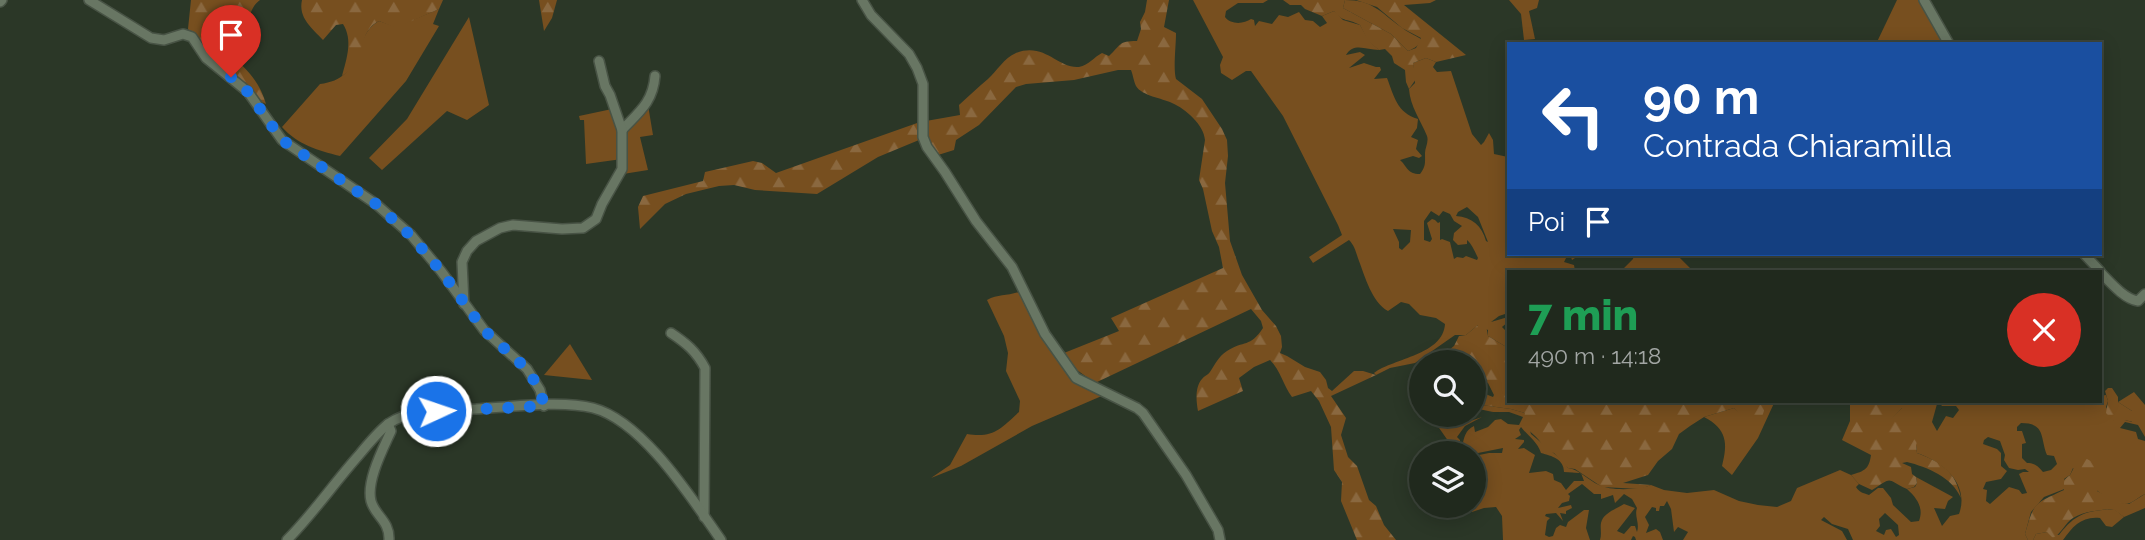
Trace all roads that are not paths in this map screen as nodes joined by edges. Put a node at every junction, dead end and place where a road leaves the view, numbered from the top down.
1 (89, 0) edge
2 (862, 0) edge
3 (1924, 0) edge
4 (1948, 42) edge
5 (599, 61) dead end
6 (655, 76) dead end
7 (622, 130) junction
8 (2086, 256) edge
9 (2098, 270) edge
10 (2102, 274) edge
11 (2145, 295) edge
12 (464, 304) junction
13 (671, 332) dead end
14 (544, 406) junction
15 (392, 422) junction
16 (704, 517) junction
17 (287, 540) edge
18 (389, 540) edge
19 (721, 540) edge
20 (1220, 540) edge

1 - 12 street
2 - 20 street
3 - 4 street
5 - 7 street
6 - 7 street
7 - 12 street
8 - 9 street
10 - 11 street
12 - 14 street
13 - 16 street
14 - 15 street
14 - 16 street
15 - 17 street
15 - 18 street
16 - 19 street

